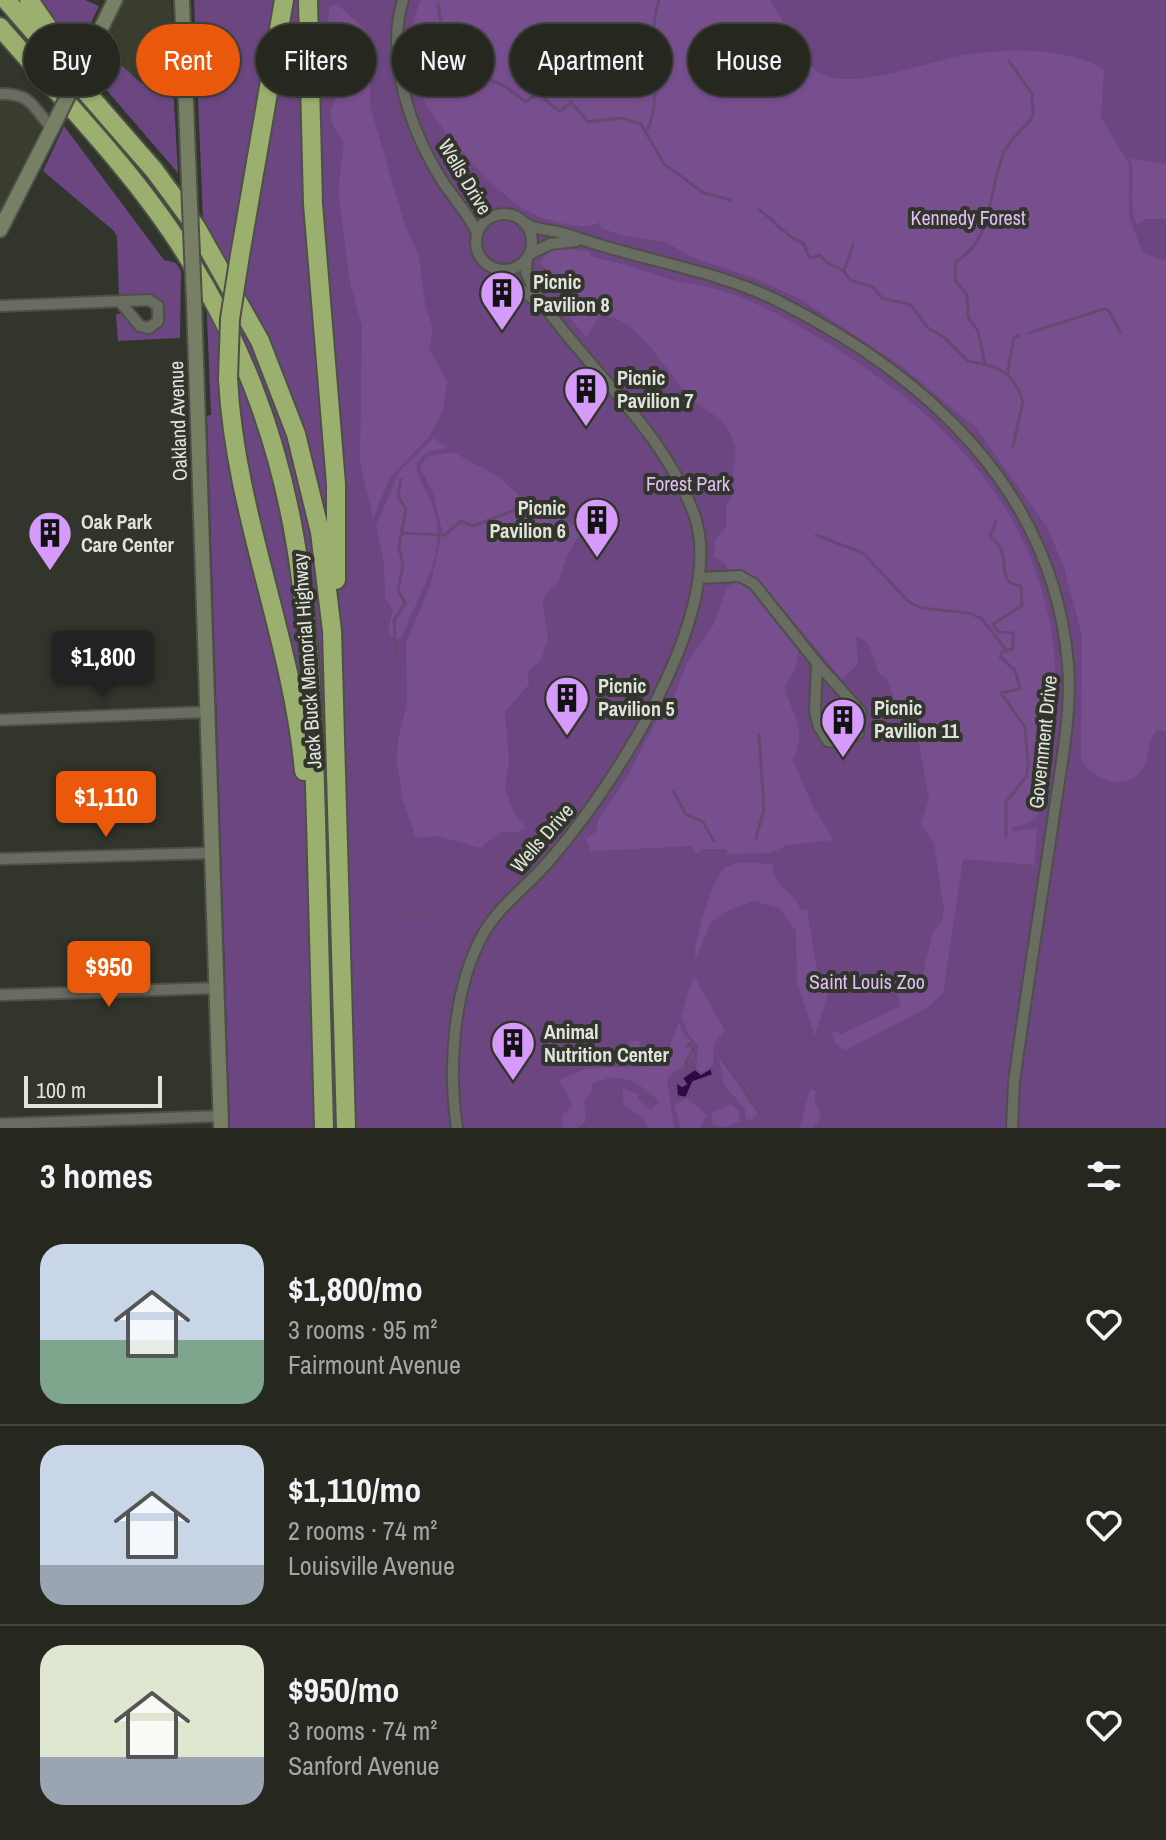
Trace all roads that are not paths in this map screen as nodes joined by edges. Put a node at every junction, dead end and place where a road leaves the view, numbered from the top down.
1 (6, 0) edge
2 (29, 0) edge
3 (115, 0) edge
4 (182, 0) edge
5 (284, 0) edge
6 (308, 0) edge
7 (403, 0) edge
8 (0, 27) edge
9 (0, 94) edge
10 (100, 108) junction
11 (54, 125) junction
12 (523, 222) junction
13 (0, 230) edge
14 (477, 233) junction
15 (583, 242) junction
16 (528, 256) junction
17 (494, 269) junction
18 (121, 303) dead end
19 (0, 306) edge
20 (548, 311) junction
21 (700, 578) junction
22 (332, 631) junction
23 (817, 663) junction
24 (207, 712) junction
25 (0, 720) edge
26 (212, 853) junction
27 (0, 859) edge
28 (317, 869) junction
29 (216, 988) junction
30 (0, 995) edge
31 (221, 1122) edge
32 (0, 1124) edge
33 (324, 1128) edge
34 (346, 1128) edge
35 (457, 1128) edge
36 (1012, 1128) edge

1 - 10 highway, Jack Buck Memorial Highway
2 - 10 highway
3 - 11 street, bridge
4 - 24 street, Oakland Avenue, bridge
5 - 28 highway, bridge
6 - 22 highway
7 - 14 street, Wells Drive
8 - 28 highway, Jack Buck Memorial Highway
9 - 11 street
10 - 22 highway, Jack Buck Memorial Highway
11 - 13 street
12 - 14 street
12 - 15 street, Government Drive
12 - 16 street
14 - 17 street
15 - 16 street, Government Drive
15 - 36 street, Government Drive
16 - 17 street
16 - 20 street, Wells Drive
17 - 20 street, Wells Drive
18 - 19 street
20 - 21 street, Wells Drive
21 - 23 street
21 - 35 street, Wells Drive
22 - 34 highway, Jack Buck Memorial Highway
23 - 23 street
24 - 25 street
24 - 26 street, Oakland Avenue
26 - 27 street
26 - 29 street, Oakland Avenue
28 - 33 highway, Jack Buck Memorial Highway
29 - 30 street
29 - 31 street, Oakland Avenue
31 - 32 street

